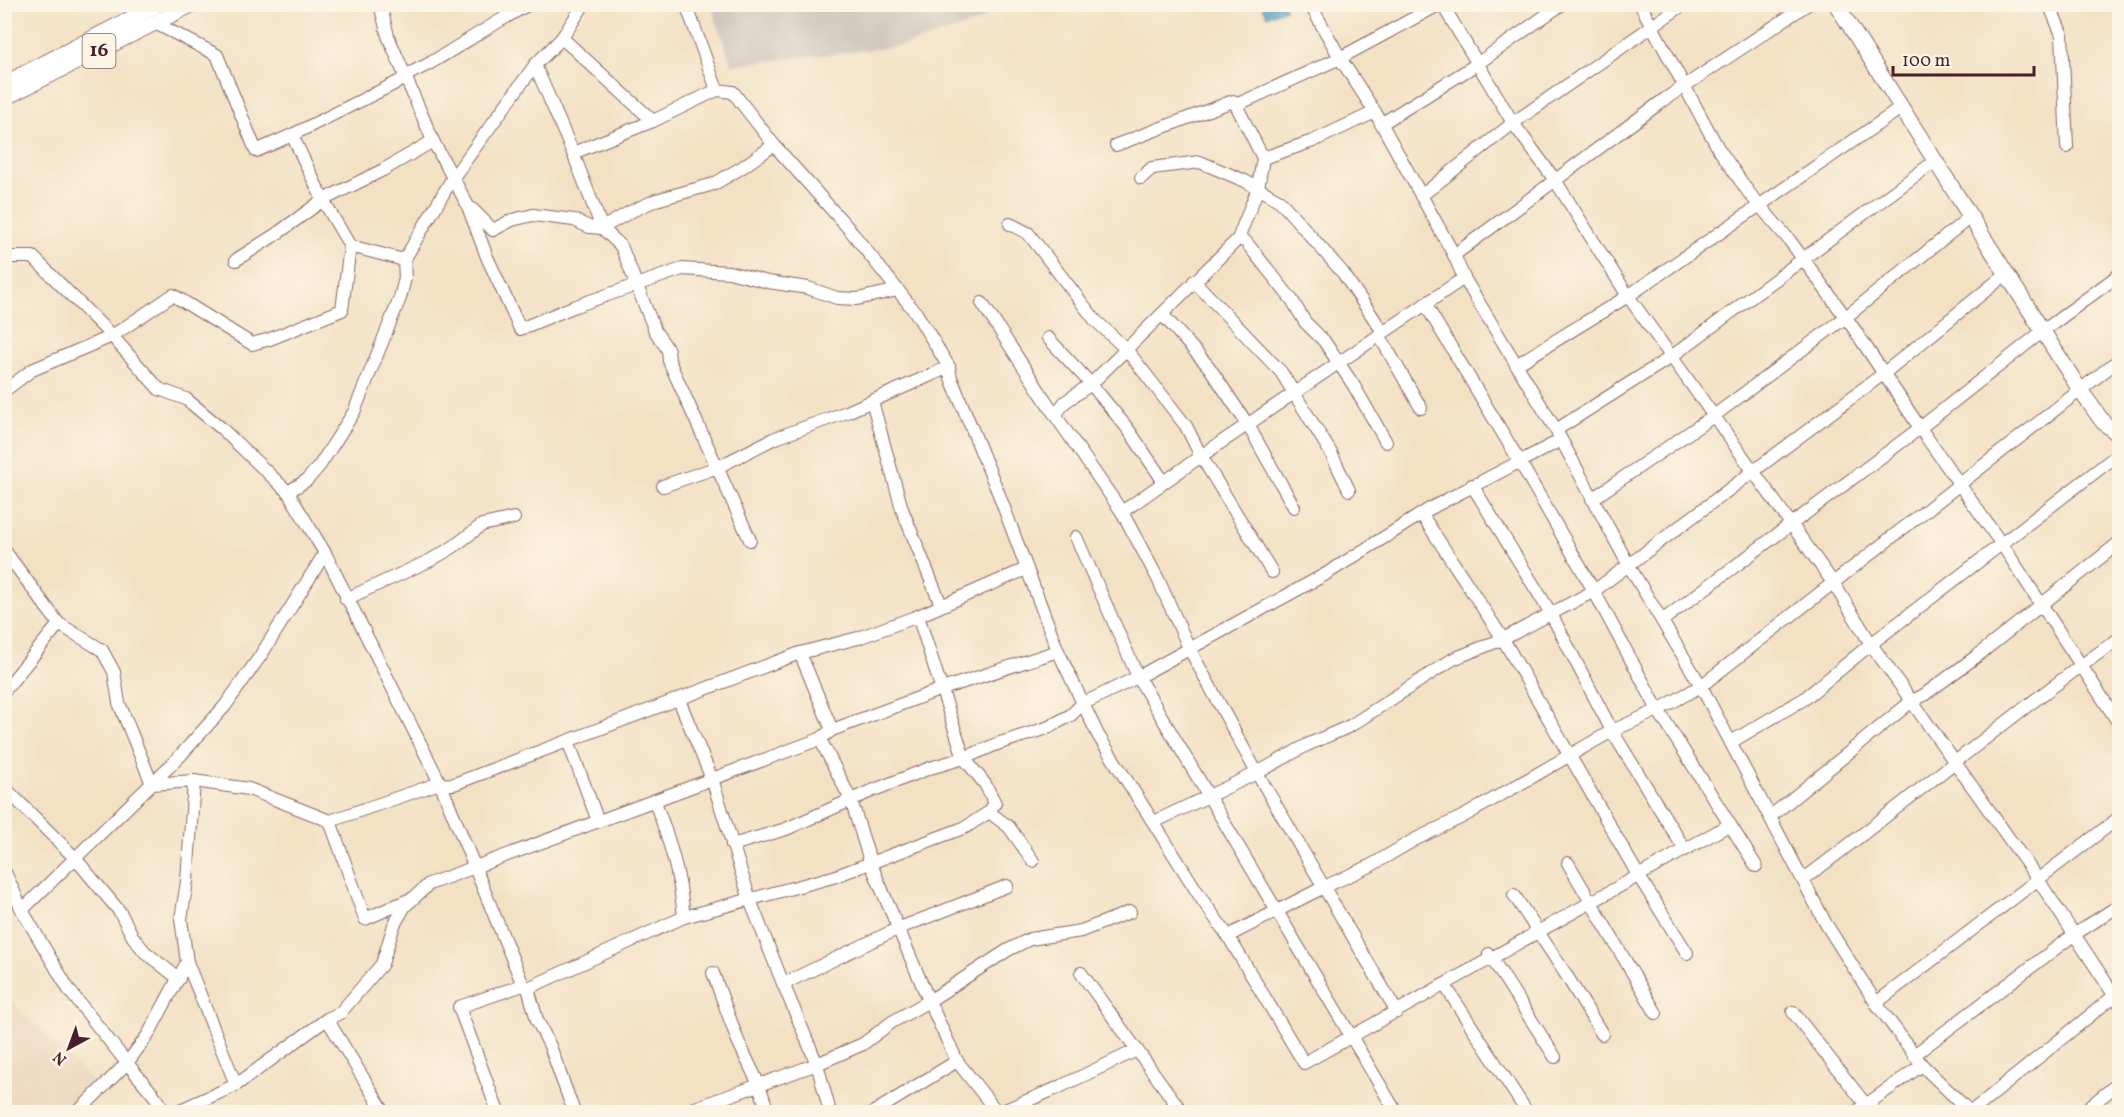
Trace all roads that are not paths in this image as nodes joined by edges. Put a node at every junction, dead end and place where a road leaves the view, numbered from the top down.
1 (159, 4) edge
2 (193, 4) edge
3 (380, 4) edge
4 (529, 4) edge
5 (584, 4) edge
6 (686, 4) edge
7 (1310, 4) edge
8 (1441, 4) edge
9 (1562, 4) edge
10 (1640, 4) edge
11 (1684, 4) edge
12 (1808, 4) edge
13 (1836, 4) edge
14 (2049, 4) edge
15 (155, 23) junction
16 (1652, 26) junction
17 (562, 38) junction
18 (1340, 58) junction
19 (1477, 64) junction
20 (535, 65) junction
21 (405, 76) junction
22 (4, 84) edge
23 (717, 90) junction
24 (4, 98) edge
25 (1236, 105) junction
26 (1901, 108) junction
27 (1377, 118) junction
28 (653, 121) junction
29 (1513, 123) junction
30 (292, 135) junction
31 (433, 141) junction
32 (774, 145) junction
33 (1116, 145) dead end
34 (2067, 147) dead end
35 (573, 153) junction
36 (1263, 158) junction
37 (1935, 161) junction
38 (1141, 178) dead end
39 (452, 179) junction
40 (1555, 180) junction
41 (1258, 188) junction
42 (1421, 196) junction
43 (323, 200) junction
44 (467, 204) junction
45 (1970, 217) junction
46 (1010, 224) dead end
47 (602, 228) junction
48 (1238, 239) junction
49 (350, 246) junction
50 (1454, 255) junction
51 (4, 257) edge
52 (236, 260) dead end
53 (404, 260) junction
54 (1804, 260) junction
55 (2006, 274) junction
56 (2120, 274) edge
57 (1464, 278) junction
58 (1194, 281) junction
59 (637, 284) junction
60 (898, 290) junction
61 (1628, 296) junction
62 (982, 303) dead end
63 (1425, 304) junction
64 (1162, 314) junction
65 (1846, 317) junction
66 (2043, 331) junction
67 (1381, 333) junction
68 (112, 336) junction
69 (1048, 338) dead end
70 (1126, 349) junction
71 (1671, 357) junction
72 (2120, 360) edge
73 (1338, 363) junction
74 (1516, 365) junction
75 (949, 367) junction
76 (1883, 374) junction
77 (1091, 384) junction
78 (2080, 390) junction
79 (4, 391) edge
80 (1293, 393) junction
81 (872, 401) junction
82 (1421, 408) dead end
83 (1714, 415) junction
84 (1055, 416) junction
85 (1248, 425) junction
86 (1920, 428) junction
87 (1559, 435) junction
88 (2120, 436) edge
89 (1386, 442) dead end
90 (2120, 453) edge
91 (1201, 456) junction
92 (1520, 462) junction
93 (718, 467) junction
94 (1754, 472) junction
95 (1164, 482) junction
96 (663, 486) dead end
97 (1472, 486) junction
98 (1959, 486) junction
99 (1349, 490) dead end
100 (288, 492) junction
101 (1592, 499) junction
102 (1294, 507) dead end
103 (1122, 512) junction
104 (1422, 515) junction
105 (514, 518) dead end
106 (1791, 526) junction
107 (1076, 537) dead end
108 (750, 540) dead end
109 (2120, 542) edge
110 (2002, 544) junction
111 (4, 550) edge
112 (325, 553) junction
113 (1629, 566) junction
114 (1026, 569) junction
115 (1272, 572) dead end
116 (1834, 584) junction
117 (1594, 591) junction
118 (346, 599) junction
119 (2041, 603) junction
120 (941, 605) junction
121 (1550, 612) junction
122 (918, 616) junction
123 (1663, 620) junction
124 (59, 624) junction
125 (2120, 638) edge
126 (1503, 639) junction
127 (1871, 644) junction
128 (1189, 648) junction
129 (1058, 651) junction
130 (800, 653) junction
131 (2082, 665) junction
132 (1138, 677) junction
133 (1701, 686) junction
134 (942, 688) junction
135 (4, 691) edge
136 (680, 700) junction
137 (1912, 701) junction
138 (1082, 704) junction
139 (1658, 710) junction
140 (2120, 725) edge
141 (832, 730) junction
142 (1612, 731) junction
143 (820, 739) junction
144 (568, 741) junction
145 (1731, 742) junction
146 (1568, 755) junction
147 (964, 758) junction
148 (1954, 763) junction
149 (1257, 773) junction
150 (712, 779) junction
151 (194, 781) junction
152 (152, 783) junction
153 (441, 785) junction
154 (4, 787) edge
155 (1208, 798) junction
156 (851, 800) junction
157 (655, 802) dead end
158 (989, 812) junction
159 (1772, 816) junction
160 (2120, 817) edge
161 (330, 821) junction
162 (597, 821) junction
163 (1154, 822) junction
164 (1729, 825) junction
165 (732, 845) junction
166 (1685, 850) junction
167 (75, 858) junction
168 (1033, 861) dead end
169 (1568, 863) dead end
170 (871, 864) junction
171 (1756, 866) dead end
172 (474, 867) junction
173 (4, 870) edge
174 (1638, 875) junction
175 (2037, 878) junction
176 (1804, 879) junction
177 (1007, 886) dead end
178 (1324, 887) junction
179 (1514, 895) dead end
180 (417, 897) junction
181 (750, 900) junction
182 (2120, 904) edge
183 (22, 910) junction
184 (1130, 912) dead end
185 (1276, 912) junction
186 (684, 917) junction
187 (897, 928) junction
188 (2075, 934) junction
189 (1228, 936) junction
190 (1687, 953) dead end
191 (1489, 954) dead end
192 (187, 962) junction
193 (713, 973) dead end
194 (1081, 973) dead end
195 (179, 979) junction
196 (783, 984) junction
197 (525, 987) junction
198 (1446, 987) dead end
199 (2118, 997) edge
200 (929, 1001) junction
201 (1876, 1003) junction
202 (1397, 1012) junction
203 (1793, 1012) dead end
204 (1656, 1013) dead end
205 (327, 1019) junction
206 (1602, 1034) dead end
207 (1350, 1036) junction
208 (1137, 1050) junction
209 (1555, 1057) dead end
210 (957, 1060) junction
211 (1918, 1060) junction
212 (127, 1063) junction
213 (817, 1064) junction
214 (2120, 1082) edge
215 (236, 1085) junction
216 (759, 1085) junction
217 (1179, 1109) edge
218 (701, 1110) edge
219 (1865, 1110) edge
220 (78, 1113) edge
221 (165, 1113) edge
222 (176, 1113) edge
223 (384, 1113) edge
224 (498, 1113) edge
225 (574, 1113) edge
226 (684, 1113) edge
227 (768, 1113) edge
228 (830, 1113) edge
229 (874, 1113) edge
230 (998, 1113) edge
231 (1163, 1113) edge
232 (1396, 1113) edge
233 (1527, 1113) edge
234 (1971, 1113) edge
235 (2083, 1113) edge

1 - 22 main road, 16
2 - 15 main road, 16
3 - 21 street
4 - 21 street
5 - 17 street
6 - 23 street
7 - 27 street
8 - 18 street
8 - 19 street
9 - 19 street
10 - 16 street
11 - 16 street
12 - 40 street
13 - 26 main road
14 - 34 street
15 - 24 main road, 16
15 - 30 street
16 - 29 street
16 - 54 street
17 - 20 street
17 - 28 street
18 - 25 street
18 - 27 street
19 - 27 street
19 - 29 street
20 - 35 street
20 - 39 street
21 - 30 street
21 - 31 street
23 - 28 street
23 - 32 street
25 - 33 street
25 - 36 street
26 - 37 main road
26 - 61 street
27 - 36 street
27 - 42 street
28 - 35 street
29 - 40 street
29 - 42 street
30 - 43 street
31 - 39 street
31 - 43 street
32 - 47 street
32 - 60 street
35 - 47 street
36 - 41 street
37 - 45 main road
37 - 54 street
38 - 41 street
39 - 44 street
39 - 53 street
40 - 50 street
40 - 61 street
41 - 48 street
41 - 67 street
42 - 50 street
43 - 49 street
43 - 52 street
44 - 47 street
44 - 59 street
45 - 55 main road
45 - 65 street
46 - 70 street
47 - 59 street
48 - 58 street
48 - 73 street
49 - 53 street
49 - 68 street
50 - 57 street
51 - 68 street
53 - 100 street
54 - 65 street
54 - 71 street
55 - 66 main road
55 - 76 street
56 - 66 street
57 - 63 street
57 - 74 street
58 - 64 street
58 - 80 street
59 - 60 street
59 - 93 street
60 - 75 street
61 - 71 street
61 - 74 street
62 - 84 street
63 - 67 street
63 - 92 street
64 - 70 street
64 - 85 street
65 - 76 street
65 - 83 street
66 - 78 main road
66 - 86 street
67 - 73 street
67 - 82 street
68 - 79 street
68 - 100 street
69 - 77 street
70 - 77 street
70 - 91 street
71 - 83 street
71 - 87 street
72 - 78 street
73 - 80 street
73 - 89 street
74 - 87 street
75 - 81 street
75 - 114 street
76 - 86 street
76 - 94 street
77 - 84 street
77 - 95 street
78 - 88 main road
78 - 98 street
80 - 85 street
80 - 99 street
81 - 93 street
81 - 120 street
83 - 94 street
83 - 101 street
84 - 103 street
85 - 91 street
85 - 102 street
86 - 98 street
86 - 106 street
87 - 92 street
87 - 101 street
90 - 110 street
91 - 95 street
91 - 115 street
92 - 97 street
92 - 117 street
93 - 96 street
93 - 108 street
94 - 106 street
94 - 113 street
95 - 103 street
97 - 104 street
97 - 121 street
98 - 110 street
98 - 116 street
100 - 112 street
101 - 113 street
103 - 128 street
104 - 126 street
104 - 128 street
105 - 118 street
106 - 116 street
106 - 123 street
107 - 132 street
109 - 119 street
110 - 119 street
110 - 127 street
111 - 124 street
112 - 118 street
112 - 152 street
113 - 117 street
113 - 123 street
114 - 120 street
114 - 129 street
116 - 127 street
116 - 133 street
117 - 121 street
117 - 139 street
118 - 153 street
119 - 131 street
119 - 137 street
120 - 122 street
121 - 126 street
121 - 142 street
122 - 130 street
122 - 134 street
123 - 133 street
124 - 135 street
124 - 152 street
125 - 131 street
126 - 146 street
126 - 149 street
127 - 137 street
127 - 145 street
128 - 132 street
128 - 149 street
129 - 134 street
129 - 138 street
130 - 136 street
130 - 141 street
131 - 140 street
131 - 148 street
132 - 138 street
132 - 155 street
133 - 139 street
133 - 145 street
134 - 141 street
134 - 147 street
136 - 144 street
136 - 150 street
137 - 148 street
137 - 159 street
138 - 147 street
138 - 163 street
139 - 142 street
139 - 164 street
141 - 143 street
142 - 146 street
142 - 166 street
143 - 150 street
143 - 156 street
144 - 153 street
144 - 162 street
145 - 159 street
146 - 174 street
146 - 178 street
147 - 156 street
147 - 158 street
148 - 175 street
148 - 176 street
149 - 155 street
149 - 178 street
150 - 162 street
150 - 165 street
151 - 152 street
151 - 161 street
151 - 192 street
152 - 167 street
153 - 161 street
153 - 172 street
154 - 167 street
155 - 163 street
155 - 185 street
156 - 165 street
156 - 170 street
157 - 186 street
158 - 168 street
158 - 170 street
159 - 176 street
160 - 175 street
161 - 180 street
162 - 172 street
163 - 189 street
164 - 166 street
164 - 171 street
165 - 181 street
166 - 174 street
167 - 183 street
167 - 195 street
169 - 204 street
170 - 181 street
170 - 187 street
172 - 180 street
172 - 197 street
173 - 183 street
174 - 190 street
174 - 202 street
175 - 188 street
175 - 201 street
176 - 201 street
177 - 187 street
178 - 185 street
178 - 202 street
179 - 206 street
180 - 205 street
181 - 186 street
181 - 196 street
182 - 188 street
183 - 212 street
184 - 200 street
185 - 189 street
185 - 207 street
186 - 197 street
187 - 196 street
187 - 200 street
188 - 199 street
188 - 211 street
189 - 207 street
191 - 209 street
192 - 195 street
192 - 215 street
193 - 216 street
194 - 208 street
195 - 212 street
196 - 213 street
197 - 224 street
197 - 225 street
198 - 233 street
199 - 234 street
200 - 210 street
200 - 213 street
201 - 211 street
202 - 207 street
203 - 219 street
205 - 215 street
205 - 223 street
207 - 232 street
208 - 217 street
208 - 230 street
210 - 229 street
210 - 230 street
211 - 219 street
211 - 234 street
212 - 220 street
212 - 221 street
213 - 216 street
213 - 226 street
213 - 228 street
214 - 235 street
215 - 222 street
216 - 218 street
216 - 227 street
217 - 231 street
218 - 226 street

